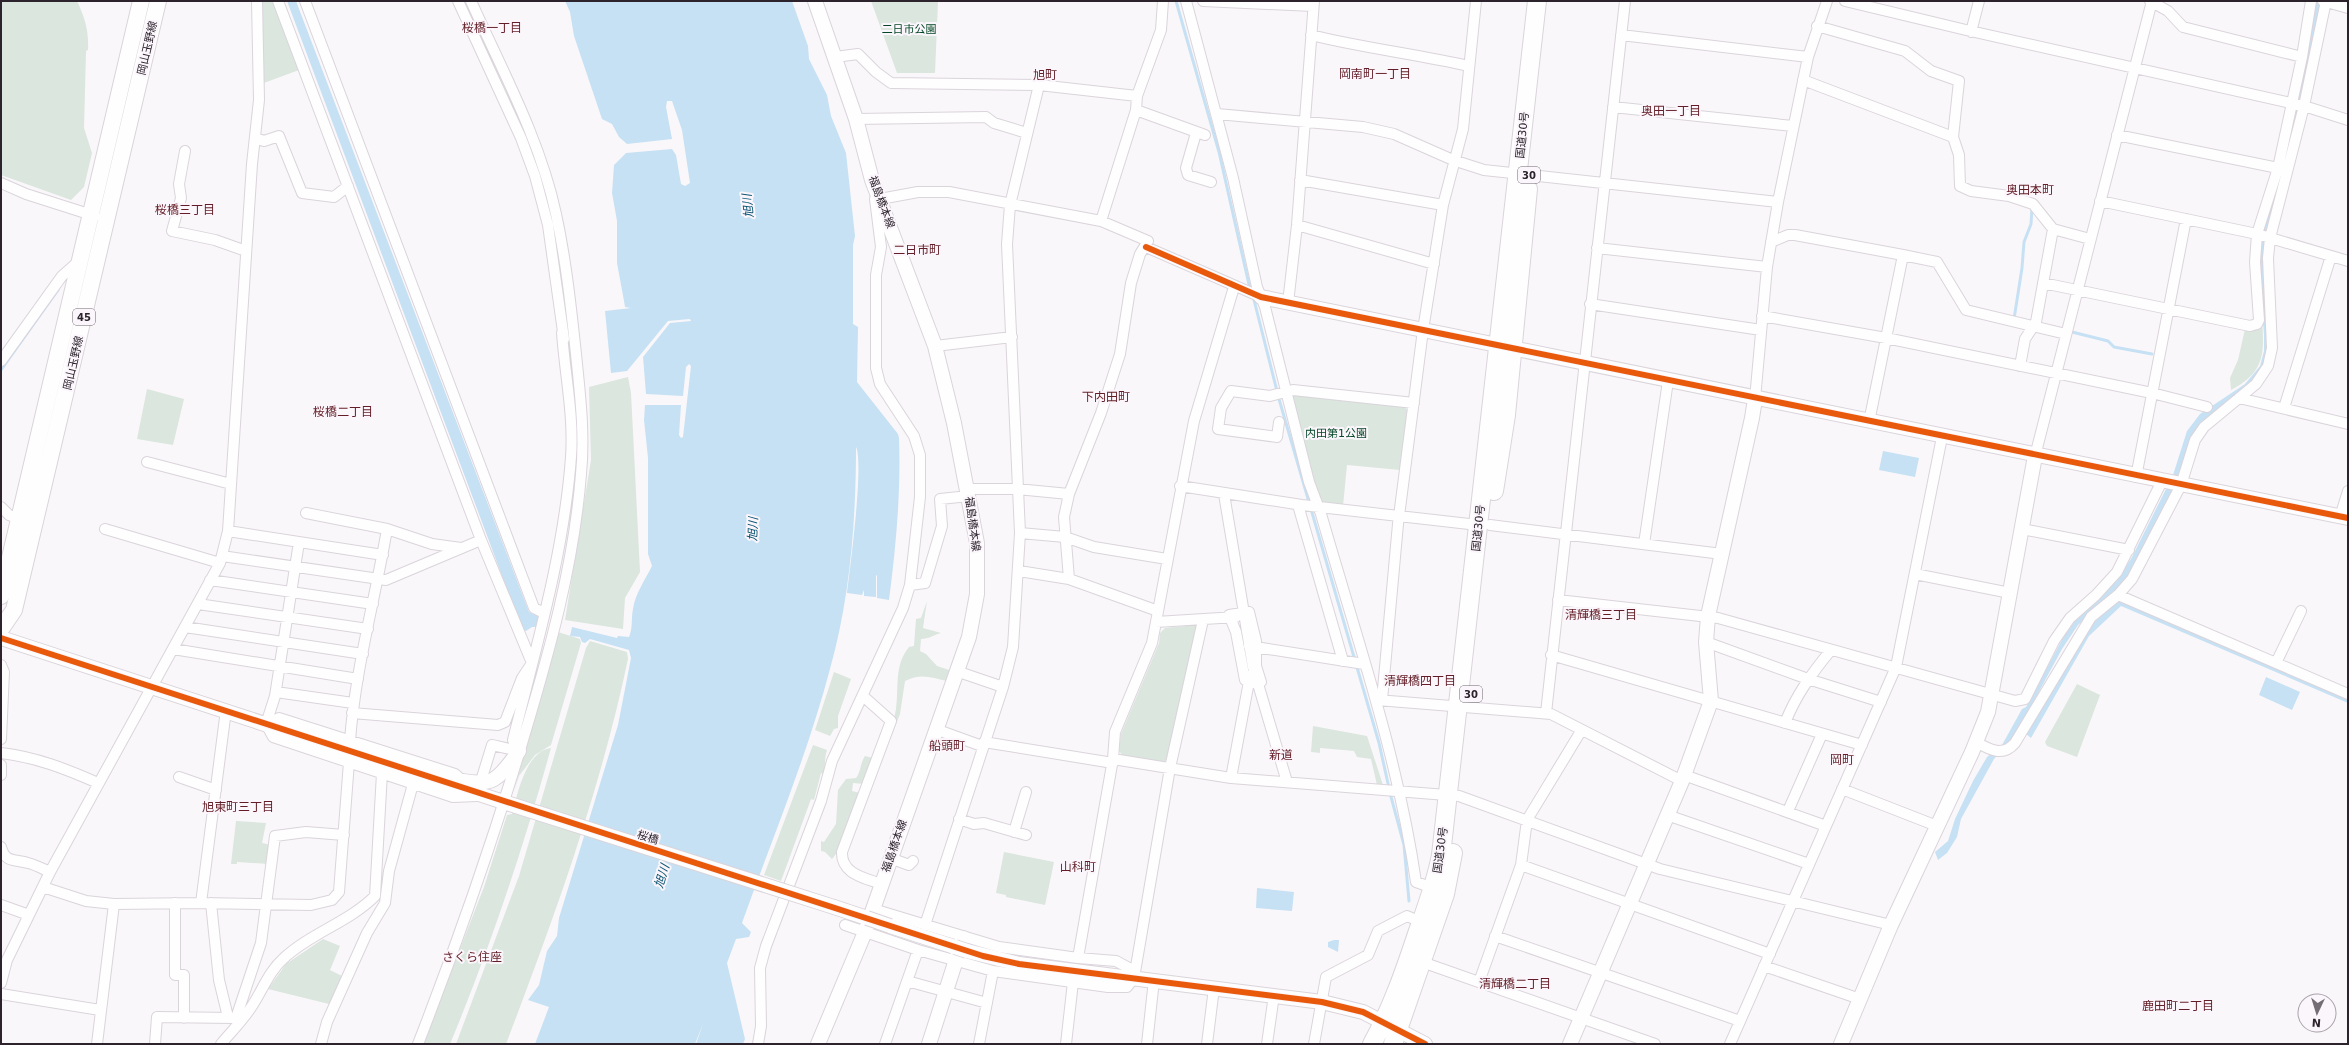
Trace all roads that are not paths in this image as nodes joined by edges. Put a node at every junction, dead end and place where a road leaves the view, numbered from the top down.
1 (141, 1) edge
2 (158, 1) edge
3 (257, 1) edge
4 (278, 1) edge
5 (305, 1) edge
6 (458, 1) edge
7 (471, 1) edge
8 (815, 1) edge
9 (1163, 1) edge
10 (1186, 1) edge
11 (1209, 1) edge
12 (1476, 1) edge
13 (1537, 1) edge
14 (1548, 1) edge
15 (1625, 1) edge
16 (1827, 1) edge
17 (1845, 1) edge
18 (1979, 1) edge
19 (2151, 1) edge
20 (2311, 1) edge
21 (2325, 1) edge
22 (1313, 4) edge
23 (2348, 8) edge
24 (1817, 26) junction
25 (1971, 32) junction
26 (1311, 35) junction
27 (1621, 35) junction
28 (835, 57) junction
29 (1808, 57) junction
30 (2302, 57) junction
31 (1469, 66) junction
32 (2135, 68) junction
33 (1802, 80) junction
34 (1039, 85) junction
35 (1137, 96) junction
36 (2291, 104) junction
37 (2304, 106) junction
38 (1613, 107) junction
39 (1136, 110) junction
40 (1217, 114) junction
41 (856, 119) junction
42 (2348, 120) edge
43 (1305, 122) junction
44 (1793, 126) junction
45 (1027, 133) junction
46 (2117, 135) junction
47 (1953, 137) junction
48 (255, 138) junction
49 (185, 151) dead end
50 (1453, 160) junction
51 (2278, 168) junction
52 (1523, 174) junction
53 (872, 180) junction
54 (1300, 180) junction
55 (1211, 182) dead end
56 (1604, 182) junction
57 (1, 183) edge
58 (348, 186) junction
59 (880, 199) junction
60 (2100, 200) junction
61 (1778, 202) junction
62 (1010, 205) junction
63 (1443, 205) junction
64 (91, 214) junction
65 (107, 218) junction
66 (2186, 219) junction
67 (1101, 221) junction
68 (1297, 225) junction
69 (2053, 229) junction
70 (2257, 234) junction
71 (2270, 238) junction
72 (2090, 239) junction
73 (1771, 242) junction
74 (1146, 247) junction
75 (1597, 248) junction
76 (246, 251) junction
77 (1903, 255) junction
78 (2332, 256) junction
79 (79, 261) junction
80 (2348, 261) edge
81 (1434, 264) junction
82 (1766, 267) junction
83 (2043, 283) junction
84 (1234, 287) junction
85 (2077, 290) junction
86 (1260, 297) junction
87 (1288, 303) junction
88 (1590, 304) junction
89 (2168, 309) junction
90 (1762, 316) junction
91 (2034, 326) junction
92 (1423, 330) junction
93 (1761, 330) junction
94 (562, 333) junction
95 (2066, 334) junction
96 (1012, 337) junction
97 (1886, 338) junction
98 (935, 346) junction
99 (1505, 348) junction
100 (1, 361) edge
101 (1584, 364) junction
102 (2020, 366) junction
103 (2055, 374) junction
104 (1668, 381) junction
105 (579, 382) junction
106 (1286, 392) junction
107 (2152, 393) junction
108 (2239, 398) junction
109 (1755, 399) junction
110 (1414, 403) junction
111 (2207, 407) dead end
112 (2284, 408) junction
113 (1279, 422) dead end
114 (1869, 422) junction
115 (2348, 424) edge
116 (1942, 437) junction
117 (2035, 456) junction
118 (147, 462) dead end
119 (2136, 476) junction
120 (2172, 483) junction
121 (231, 484) junction
122 (1180, 486) junction
123 (1018, 489) junction
124 (2348, 491) edge
125 (968, 492) junction
126 (1068, 494) junction
127 (1224, 494) junction
128 (1300, 505) junction
129 (1, 507) edge
130 (1316, 507) junction
131 (306, 513) dead end
132 (1399, 516) junction
133 (2344, 518) edge
134 (27, 521) junction
135 (1484, 525) junction
136 (105, 529) dead end
137 (387, 529) junction
138 (2022, 529) junction
139 (228, 531) junction
140 (1020, 533) junction
141 (1565, 533) junction
142 (1065, 537) junction
143 (481, 540) junction
144 (298, 542) junction
145 (1644, 544) junction
146 (461, 548) junction
147 (2129, 550) junction
148 (1722, 554) junction
149 (383, 556) junction
150 (1167, 559) junction
151 (221, 560) junction
152 (294, 568) junction
153 (1019, 571) junction
154 (1915, 574) junction
155 (1069, 578) junction
156 (210, 580) junction
157 (378, 581) junction
158 (910, 585) junction
159 (291, 592) junction
160 (2010, 593) junction
161 (2118, 595) junction
162 (1, 596) edge
163 (1558, 600) junction
164 (198, 604) junction
165 (374, 604) junction
166 (1158, 611) junction
167 (2301, 611) dead end
168 (544, 613) junction
169 (1245, 614) junction
170 (1708, 616) junction
171 (287, 617) junction
172 (1230, 618) junction
173 (1203, 620) junction
174 (1156, 622) junction
175 (185, 627) junction
176 (1, 629) edge
177 (368, 629) junction
178 (1, 638) edge
179 (283, 642) junction
180 (1706, 642) junction
181 (1253, 646) junction
182 (173, 649) junction
183 (1831, 650) junction
184 (363, 654) junction
185 (1551, 655) junction
186 (1346, 661) junction
187 (532, 663) junction
188 (1361, 663) junction
189 (2276, 663) junction
190 (1, 665) edge
191 (279, 667) junction
192 (1896, 667) junction
193 (956, 672) junction
194 (358, 679) junction
195 (1808, 679) junction
196 (1253, 682) junction
197 (152, 685) junction
198 (1003, 687) junction
199 (276, 692) junction
200 (1992, 693) junction
201 (2348, 694) edge
202 (863, 696) junction
203 (1379, 700) junction
204 (1711, 701) junction
205 (1881, 702) junction
206 (352, 708) junction
207 (1463, 708) junction
208 (226, 710) junction
209 (1546, 713) junction
210 (1785, 723) junction
211 (266, 724) junction
212 (935, 729) junction
213 (1581, 731) junction
214 (1822, 734) junction
215 (1, 739) edge
216 (350, 741) junction
217 (1976, 742) junction
218 (983, 744) junction
219 (1862, 745) junction
220 (519, 751) junction
221 (1, 753) edge
222 (1113, 761) junction
223 (349, 762) junction
224 (1, 765) edge
225 (1170, 768) junction
226 (382, 773) junction
227 (1, 774) edge
228 (180, 776) dead end
229 (1231, 778) junction
230 (1683, 778) junction
231 (1287, 782) junction
232 (98, 783) junction
233 (413, 784) junction
234 (460, 784) junction
235 (1842, 789) junction
236 (216, 790) junction
237 (481, 790) junction
238 (1393, 790) junction
239 (1026, 792) dead end
240 (1454, 795) junction
241 (510, 804) junction
242 (1788, 811) junction
243 (1667, 815) junction
244 (959, 819) junction
245 (1527, 820) junction
246 (1826, 826) junction
247 (1937, 826) junction
248 (1014, 832) junction
249 (344, 835) junction
250 (1026, 835) dead end
251 (1, 847) edge
252 (890, 858) junction
253 (913, 861) dead end
254 (1647, 864) junction
255 (1809, 864) junction
256 (1521, 866) junction
257 (50, 872) junction
258 (881, 884) junction
259 (43, 887) junction
260 (1433, 888) junction
261 (1793, 901) junction
262 (175, 903) junction
263 (206, 903) junction
264 (114, 904) junction
265 (265, 904) junction
266 (1630, 904) junction
267 (1, 905) edge
268 (870, 913) junction
269 (29, 915) junction
270 (1421, 922) junction
271 (845, 925) dead end
272 (925, 925) junction
273 (1891, 925) junction
274 (865, 932) junction
275 (1495, 936) junction
276 (962, 945) junction
277 (918, 950) junction
278 (1770, 954) junction
279 (1078, 958) junction
280 (956, 962) junction
281 (1422, 962) junction
282 (1764, 966) junction
283 (993, 971) junction
284 (1600, 972) junction
285 (1134, 978) junction
286 (1154, 980) junction
287 (907, 981) junction
288 (1073, 982) junction
289 (1479, 982) junction
290 (1, 983) edge
291 (1214, 988) junction
292 (946, 992) junction
293 (1, 994) edge
294 (1274, 995) junction
295 (1860, 999) junction
296 (1322, 1002) junction
297 (987, 1003) junction
298 (100, 1010) junction
299 (184, 1018) junction
300 (235, 1018) junction
301 (1581, 1018) junction
302 (1740, 1021) junction
303 (1394, 1035) edge
304 (761, 1041) edge
305 (97, 1044) edge
306 (155, 1044) edge
307 (221, 1044) edge
308 (321, 1044) edge
309 (418, 1044) edge
310 (818, 1044) edge
311 (885, 1044) edge
312 (929, 1044) edge
313 (979, 1044) edge
314 (1066, 1044) edge
315 (1147, 1044) edge
316 (1207, 1044) edge
317 (1267, 1044) edge
318 (1314, 1044) edge
319 (1372, 1044) edge
320 (1425, 1044) edge
321 (1570, 1044) edge
322 (1655, 1044) edge
323 (1730, 1044) edge
324 (1841, 1044) edge

1 - 64 main road, 岡山玉野線 / 45
2 - 65 main road, 岡山玉野線 / 45
3 - 48 street
4 - 58 street
5 - 168 street
6 - 94 street
7 - 105 street
8 - 28 street, 福島橋本線
9 - 35 street
10 - 40 street
11 - 22 street
12 - 31 street
13 - 52 highway, 国道30号 / 30
14 - 52 highway, 国道30号 / 30
15 - 27 street
16 - 24 street
17 - 25 street
18 - 25 street
19 - 30 street
19 - 32 street
20 - 30 street
21 - 23 street
21 - 37 street
22 - 26 street
24 - 29 street
24 - 47 street
25 - 32 street
26 - 31 street
26 - 43 street
27 - 29 street
27 - 38 street
28 - 34 street
28 - 41 street, 福島橋本線
29 - 33 street
30 - 36 street
31 - 50 street
32 - 36 street
32 - 46 street
33 - 44 street
33 - 47 street
34 - 35 street
34 - 45 street
35 - 39 street
36 - 37 street
36 - 51 street
37 - 42 street
37 - 71 street
38 - 44 street
38 - 56 street
39 - 55 street
39 - 67 street
40 - 43 street
40 - 86 street
41 - 45 street
41 - 53 street, 福島橋本線
43 - 50 street
43 - 54 street
44 - 61 street
45 - 62 street
46 - 51 street
46 - 60 street
47 - 69 street
48 - 58 street
48 - 76 street
49 - 76 street
50 - 52 street
50 - 63 street
51 - 70 street
52 - 56 street
52 - 99 highway, 国道30号 / 30
53 - 59 street, 福島橋本線
53 - 158 street
54 - 63 street
54 - 68 street
56 - 61 street
56 - 75 street
57 - 64 street
58 - 143 street
59 - 62 street
59 - 98 street, 福島橋本線
60 - 66 street
60 - 72 street
61 - 73 street
62 - 67 street
62 - 96 street
63 - 81 street
64 - 65 street
64 - 79 main road, 岡山玉野線 / 45
65 - 134 main road, 岡山玉野線 / 45
66 - 70 street
66 - 89 street
67 - 74 street
68 - 81 street
68 - 87 street
69 - 72 street
69 - 83 street
70 - 71 street
70 - 89 street
71 - 78 street
71 - 108 street
72 - 85 street
73 - 77 street
73 - 82 street
74 - 84 street
74 - 126 street
75 - 82 street
75 - 88 street
76 - 121 street
77 - 91 street
77 - 97 street
78 - 80 street
78 - 112 street
79 - 100 street
79 - 134 main road, 岡山玉野線 / 45
81 - 92 street
82 - 90 street
83 - 85 street
83 - 91 street
84 - 86 street
84 - 122 street
85 - 89 street
85 - 95 street
86 - 87 street
86 - 106 street
87 - 92 street
88 - 93 street
88 - 101 street
89 - 107 street
90 - 93 street
90 - 97 street
91 - 95 street
91 - 102 street
92 - 99 street
92 - 110 street
93 - 109 street
94 - 105 street
94 - 168 street
95 - 103 street
96 - 98 street
96 - 123 street
97 - 102 street
97 - 114 street
98 - 125 street, 福島橋本線
99 - 101 street
99 - 135 highway, 国道30号 / 30
101 - 104 street
101 - 141 street
102 - 103 street
103 - 107 street
103 - 117 street
104 - 109 street
104 - 145 street
105 - 220 street
106 - 110 street
106 - 113 street
106 - 130 street
107 - 111 street
107 - 119 street
108 - 112 street
108 - 120 street
109 - 114 street
109 - 148 street
110 - 132 street
112 - 115 street
114 - 116 street
116 - 117 street
116 - 154 street
117 - 119 street
117 - 138 street
118 - 121 street
119 - 120 street
120 - 133 street
120 - 147 street
120 - 161 street
121 - 139 street
122 - 127 street
122 - 150 street
123 - 125 street
123 - 126 street
123 - 140 street
124 - 133 street
125 - 158 street
125 - 193 street, 福島橋本線
126 - 142 street
127 - 128 street
127 - 169 street
128 - 130 street
128 - 186 street
129 - 134 street
130 - 132 street
130 - 188 street
131 - 137 street
132 - 135 street
132 - 203 street
134 - 162 main road, 岡山玉野線 / 45
134 - 176 main road, 岡山玉野線 / 45
135 - 141 street
135 - 207 highway, 国道30号 / 30
136 - 151 street
137 - 146 street
137 - 149 street
138 - 147 street
138 - 160 street
139 - 144 street
139 - 151 street
140 - 142 street
140 - 153 street
141 - 145 street
141 - 163 street
142 - 150 street
142 - 155 street
143 - 146 street
143 - 187 street
144 - 149 street
144 - 152 street
145 - 148 street
146 - 157 street
147 - 200 street
148 - 170 street
149 - 157 street
150 - 166 street
151 - 152 street
151 - 156 street
152 - 157 street
152 - 159 street
153 - 155 street
153 - 198 street
154 - 160 street
154 - 192 street
155 - 166 street
156 - 159 street
156 - 164 street
157 - 165 street
158 - 202 street
159 - 165 street
159 - 171 street
160 - 200 street
161 - 189 street
161 - 217 street
163 - 170 street
163 - 185 street
164 - 171 street
164 - 175 street
165 - 177 street
166 - 174 street
167 - 189 street
168 - 187 street
169 - 172 street
169 - 181 street
170 - 180 street
170 - 183 street
171 - 177 street
171 - 179 street
172 - 173 street
172 - 196 street
173 - 174 street
173 - 225 street
174 - 222 street
175 - 179 street
175 - 182 street
177 - 184 street
178 - 197 street, 桜橋
179 - 184 street
179 - 191 street
180 - 195 street
180 - 204 street
181 - 186 street
181 - 196 street
181 - 196 street
182 - 191 street
182 - 197 street
183 - 192 street
183 - 195 street
184 - 194 street
185 - 204 street
185 - 209 street
186 - 188 street
187 - 206 street
187 - 220 street
188 - 203 street
189 - 201 street
190 - 215 street
191 - 194 street
191 - 199 street
192 - 200 street
192 - 205 street
193 - 198 street
193 - 212 street, 福島橋本線
194 - 206 street
195 - 205 street
195 - 210 street
196 - 229 street
196 - 231 street
197 - 208 street, 桜橋
197 - 232 street
198 - 218 street
199 - 206 street
199 - 211 street
200 - 217 street
202 - 258 street
202 - 304 street
203 - 207 street
203 - 238 street
204 - 210 street
204 - 230 street
205 - 219 street
206 - 216 street
207 - 209 street
207 - 240 highway, 国道30号 / 30
208 - 211 street, 桜橋
208 - 236 street
209 - 213 street
210 - 214 street
211 - 216 street
211 - 223 street
211 - 234 street, 桜橋
212 - 218 street
212 - 252 street, 福島橋本線
213 - 230 street
213 - 245 street
214 - 219 street
214 - 242 street
216 - 234 street
217 - 247 street
218 - 222 street
218 - 244 street
219 - 235 street
220 - 237 street
220 - 237 street
220 - 241 street
221 - 232 street
222 - 225 street
222 - 279 street
223 - 226 street
223 - 249 street
224 - 227 street
225 - 229 street
225 - 285 street
226 - 233 street
226 - 300 street
228 - 236 street
229 - 231 street
230 - 242 street
230 - 243 street
231 - 238 street
232 - 257 street
233 - 237 street
233 - 308 street
234 - 237 street, 桜橋
235 - 246 street
235 - 247 street
236 - 263 street
237 - 241 street, 桜橋
238 - 240 street
238 - 260 street
239 - 248 street
240 - 245 street
240 - 260 highway, 国道30号 / 30
240 - 281 highway, 国道30号 / 30
241 - 268 street, 桜橋, bridge
241 - 309 street
242 - 246 street
243 - 254 street
243 - 255 street
244 - 248 street
244 - 272 street
245 - 254 street
245 - 256 street
246 - 255 street
247 - 273 street
248 - 250 street
249 - 265 street
249 - 265 street
251 - 257 street
252 - 253 street
252 - 258 street, 福島橋本線
254 - 261 street
254 - 266 street
255 - 261 street
256 - 266 street
256 - 275 street
257 - 259 street
258 - 268 street, 福島橋本線
259 - 264 street
259 - 269 street
260 - 270 highway, 国道30号 / 30
261 - 273 street
261 - 278 street
262 - 263 street
262 - 264 street
262 - 299 street
263 - 265 street
263 - 300 street
264 - 298 street
265 - 300 street
266 - 278 street
266 - 284 street
267 - 269 street
268 - 272 street
268 - 274 street, 福島橋本線
268 - 276 street, 桜橋, bridge
269 - 290 street
270 - 296 street
270 - 303 highway, 国道30号 / 30
271 - 274 street
272 - 276 street
273 - 295 street
274 - 277 street
274 - 310 street, 福島橋本線
275 - 284 street
275 - 289 street
276 - 279 street
276 - 280 street
276 - 285 street, 桜橋
277 - 280 street
277 - 287 street
278 - 282 street
279 - 285 street
280 - 283 street
280 - 292 street
281 - 289 street
281 - 303 highway, 国道30号 / 30
282 - 295 street
282 - 302 street
283 - 288 street
283 - 297 street
284 - 301 street
284 - 302 street
285 - 286 street, 桜橋
285 - 288 street
286 - 291 street, 桜橋
286 - 315 street
287 - 292 street
287 - 311 street
288 - 314 street
289 - 301 street
291 - 294 street, 桜橋
291 - 316 street
292 - 297 street
292 - 312 street
293 - 298 street
294 - 296 street, 桜橋
294 - 317 street
295 - 324 street
296 - 303 street, 桜橋
296 - 318 street
297 - 313 street
298 - 305 street
299 - 300 street
299 - 306 street
300 - 307 street
301 - 321 street
301 - 322 street
302 - 323 street
303 - 319 highway, 国道30号 / 30
303 - 320 street, 桜橋

